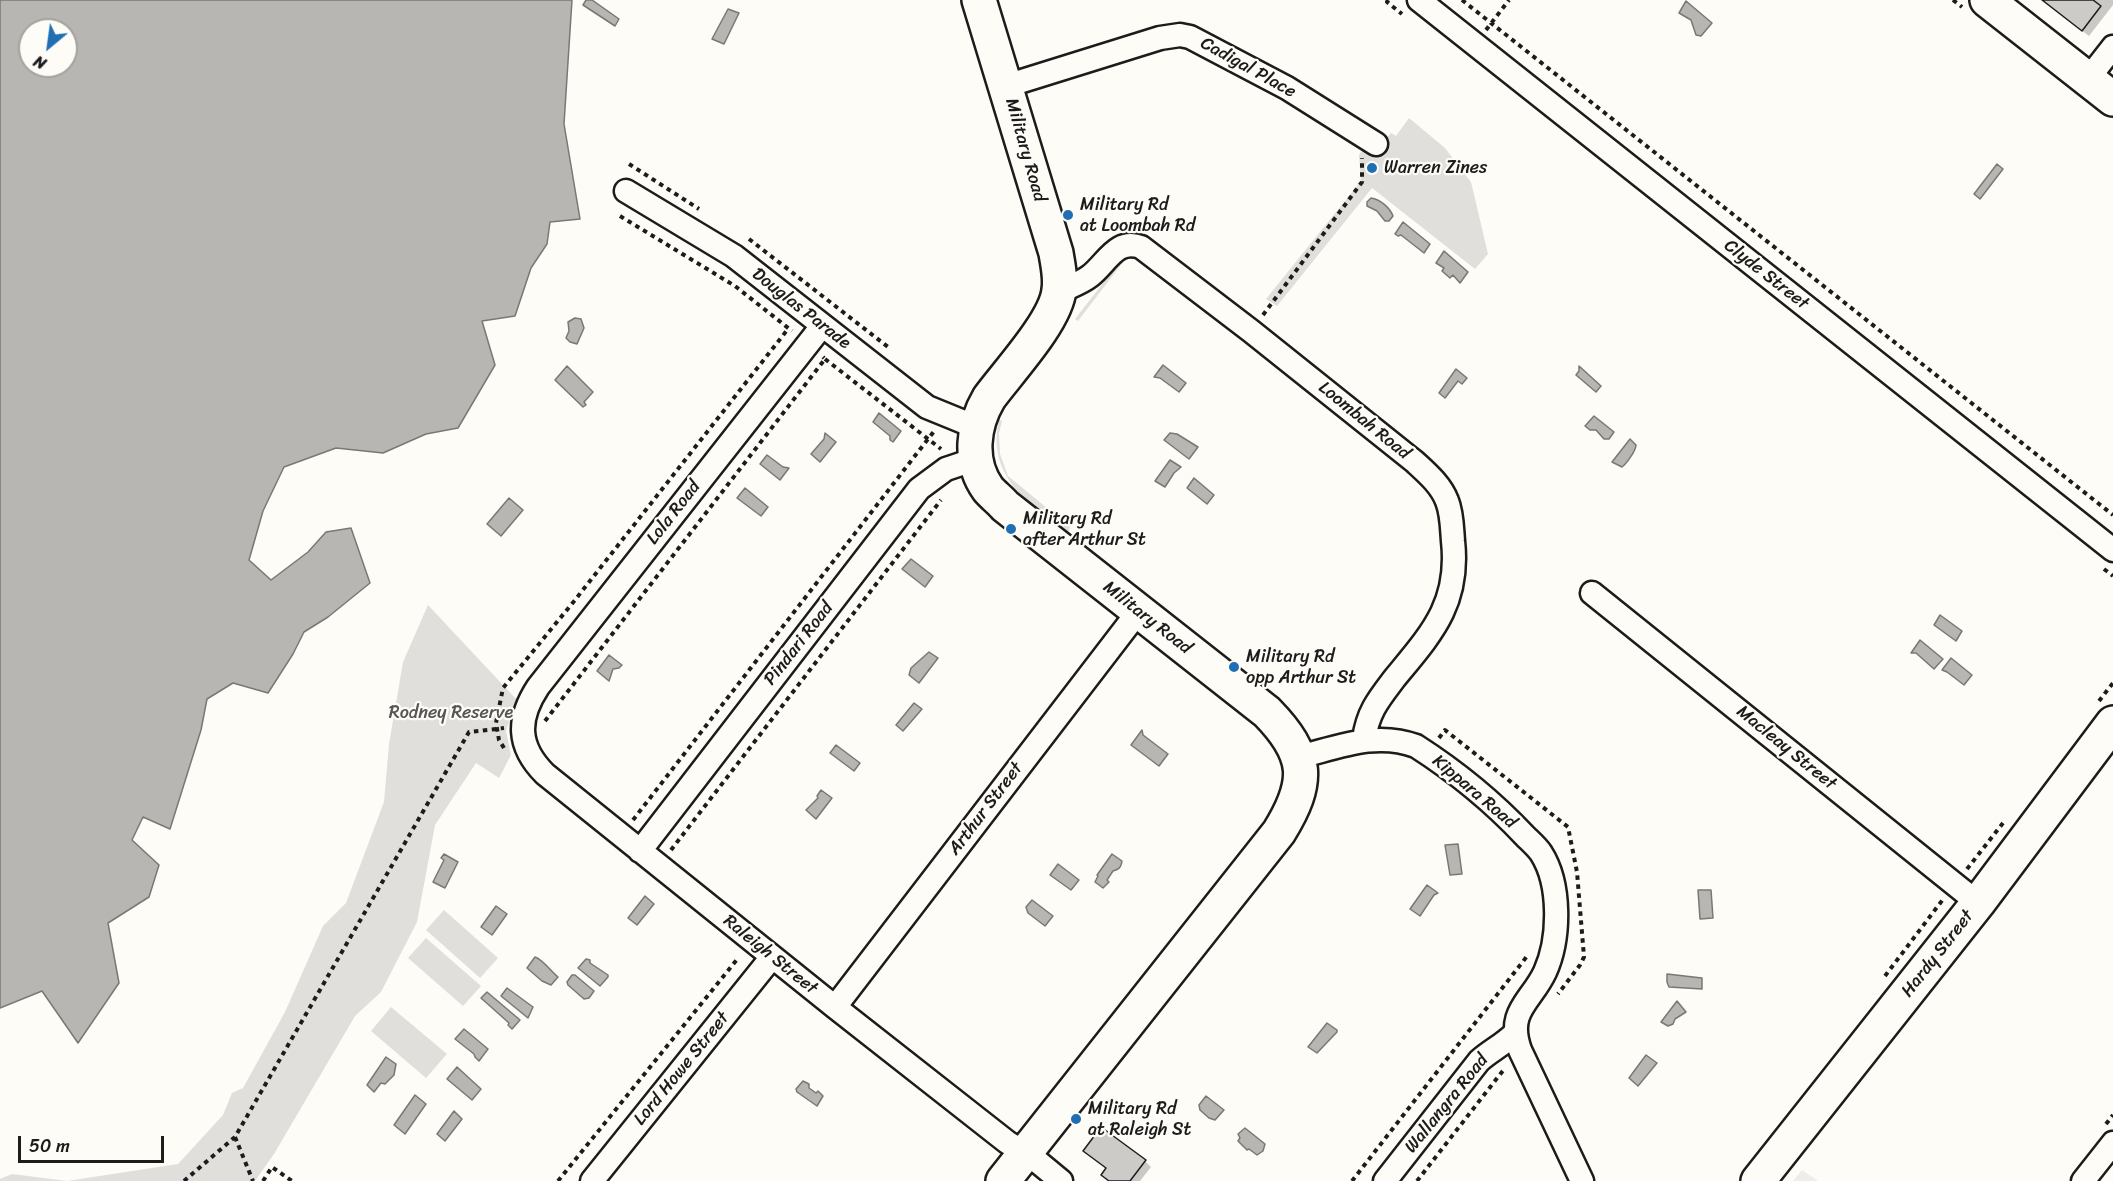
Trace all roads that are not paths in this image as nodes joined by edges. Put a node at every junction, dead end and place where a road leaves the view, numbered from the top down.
1 (979, 0) edge
2 (1419, 0) edge
3 (1987, 0) edge
4 (2113, 47) edge
5 (2088, 79) junction
6 (1006, 86) junction
7 (2113, 99) edge
8 (1376, 144) dead end
9 (626, 191) dead end
10 (1059, 292) junction
11 (822, 326) junction
12 (976, 427) junction
13 (976, 459) junction
14 (2113, 550) edge
15 (1592, 593) dead end
16 (1138, 612) junction
17 (528, 702) joint
18 (2106, 712) edge
19 (1364, 739) junction
20 (1299, 757) junction
21 (640, 850) junction
22 (1967, 893) junction
23 (772, 957) junction
24 (835, 1007) junction
25 (1517, 1042) junction
26 (2113, 1143) edge
27 (1024, 1155) junction
28 (592, 1181) edge
29 (1003, 1181) edge
30 (1061, 1181) edge
31 (1385, 1181) edge
32 (1582, 1181) edge
33 (1758, 1181) edge
34 (2083, 1181) edge

1 - 6 street, Military Road
2 - 14 street, Clyde Street
3 - 5 street
4 - 5 street
5 - 7 street
6 - 8 street, Cadigal Place
6 - 10 street, Military Road
9 - 11 street, Douglas Parade
10 - 12 street, Military Road
10 - 19 street, Loombah Road
11 - 12 street, Douglas Parade
11 - 17 street, Lola Road
12 - 13 street, Military Road
13 - 16 street, Military Road
13 - 21 street, Pindari Road
15 - 22 street, Macleay Street
16 - 20 street, Military Road
16 - 24 street, Arthur Street
17 - 21 street, Raleigh Street
18 - 22 street, Hardy Street
19 - 20 street, Kippara Road
19 - 25 street, Kippara Road
20 - 27 street
21 - 23 street, Raleigh Street
22 - 33 street, Hardy Street
23 - 24 street, Raleigh Street
23 - 28 street, Lord Howe Street
24 - 27 street, Raleigh Street
25 - 31 street, Wallangra Road
25 - 32 street
26 - 34 street
27 - 29 street
27 - 30 street, Raleigh Street

